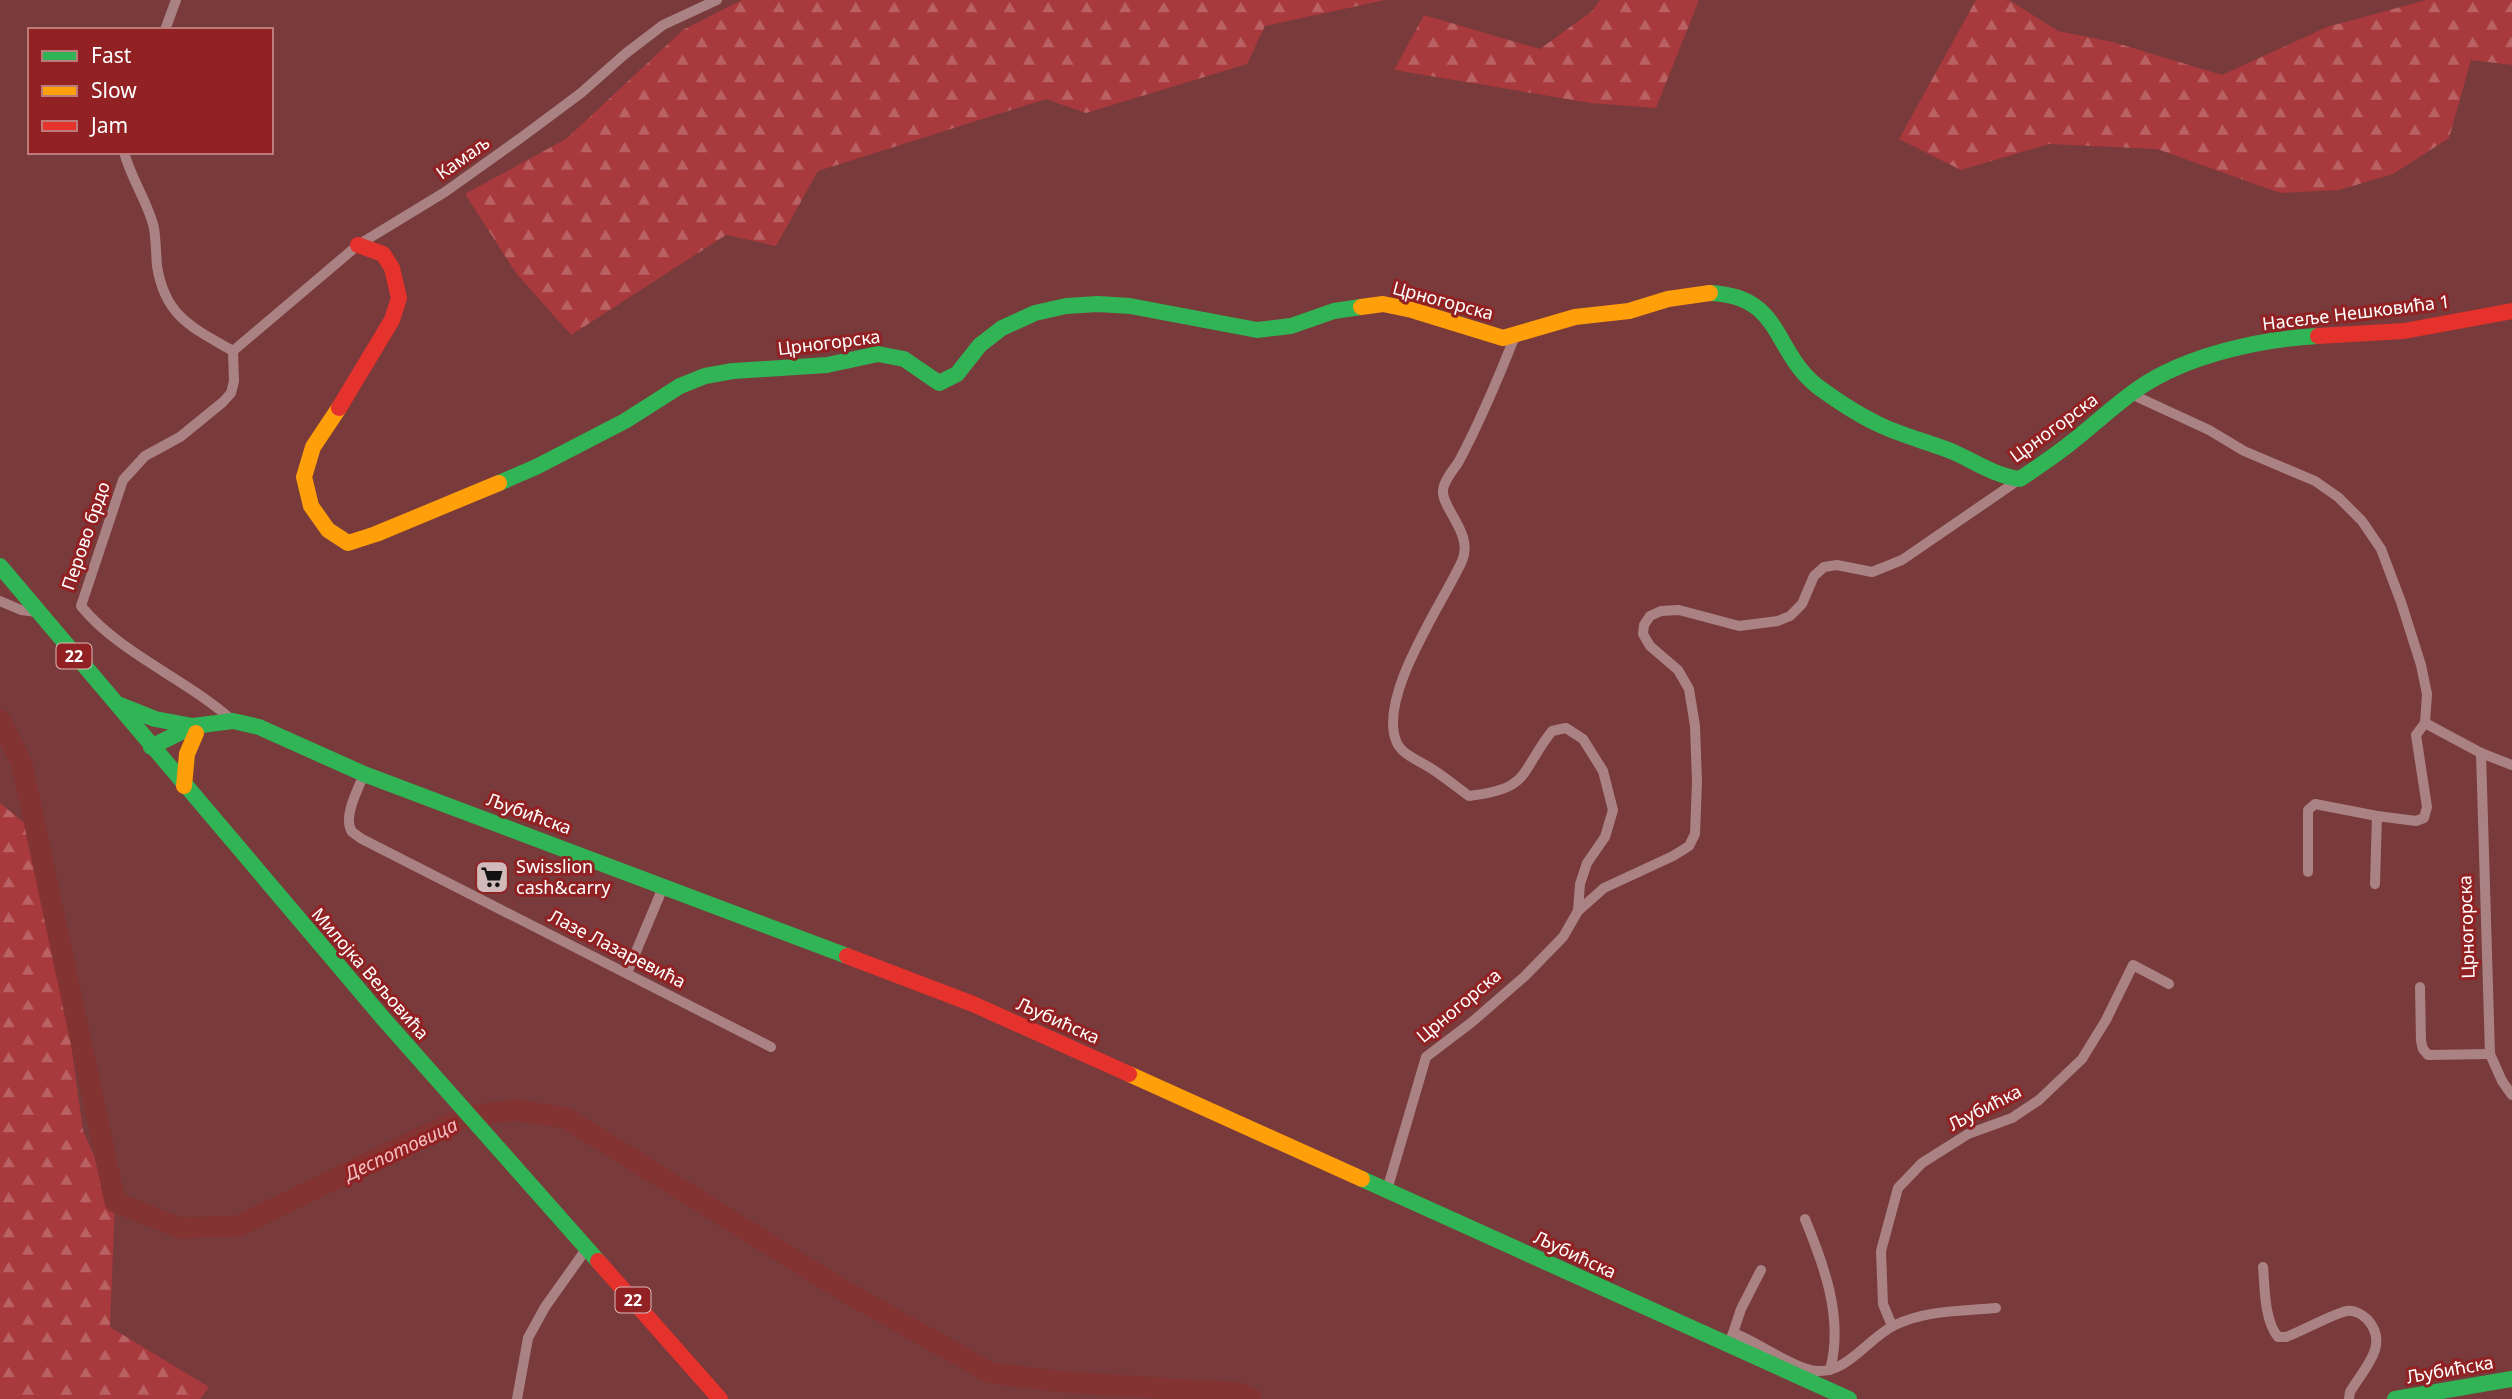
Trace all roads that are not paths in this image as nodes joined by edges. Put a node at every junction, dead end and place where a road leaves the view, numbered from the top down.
1 (176, 0) edge
2 (717, 0) edge
3 (166, 28) edge
4 (125, 154) edge
5 (358, 245) junction
6 (2512, 312) edge
7 (1515, 336) junction
8 (233, 351) junction
9 (2131, 394) junction
10 (2020, 480) junction
11 (0, 566) edge
12 (0, 601) edge
13 (81, 606) joint
14 (37, 612) junction
15 (111, 700) junction
16 (233, 721) junction
17 (2426, 723) junction
18 (200, 728) junction
19 (155, 751) junction
20 (2481, 753) junction
21 (2512, 765) edge
22 (364, 774) junction
23 (184, 786) junction
24 (2377, 816) junction
25 (2308, 872) dead end
26 (2375, 884) dead end
27 (664, 885) junction
28 (1578, 911) junction
29 (627, 973) junction
30 (2169, 984) dead end
31 (2420, 987) dead end
32 (771, 1047) dead end
33 (2490, 1054) junction
34 (2512, 1095) edge
35 (1387, 1190) junction
36 (1805, 1219) dead end
37 (587, 1248) junction
38 (2263, 1267) dead end
39 (1761, 1270) dead end
40 (1996, 1308) dead end
41 (1892, 1326) junction
42 (1729, 1341) junction
43 (1830, 1370) junction
44 (2512, 1379) edge
45 (517, 1399) edge
46 (720, 1399) edge
47 (1849, 1399) edge
48 (2349, 1399) edge
49 (2395, 1399) edge

1 - 3 street
2 - 5 street, Камаљ
4 - 8 street
5 - 7 street, Црногорска
5 - 8 street, Камаљ
6 - 9 street, Насеље Нешковића 1
7 - 10 street, Црногорска
7 - 28 street
8 - 13 street, Перово брдо
9 - 10 street, Црногорска
9 - 17 street
10 - 28 street
11 - 14 street, Милојка Вељовића / 22
12 - 14 street
13 - 16 street, Љубићска
14 - 15 street, Милојка Вељовића / 22
15 - 18 street
15 - 19 street, Милојка Вељовића / 22
16 - 18 street, Љубићска
16 - 22 street, Љубићска
17 - 20 street
17 - 24 street
18 - 19 street, Љубићска
18 - 23 street
19 - 23 street, Милојка Вељовића / 22
20 - 21 street
20 - 33 street, Црногорска
22 - 27 street, Љубићска
22 - 29 street, Лазе Лазаревића
23 - 37 street, Милојка Вељовића / 22
24 - 25 street
24 - 26 street
27 - 29 street
27 - 35 street, Љубићска
28 - 35 street, Црногорска
29 - 32 street, Лазе Лазаревића
30 - 41 street, Љубићка
31 - 33 street
33 - 34 street, Црногорска
35 - 42 street, Љубићска
36 - 43 street
37 - 45 street
37 - 46 street, Милојка Вељовића / 22
38 - 48 street
39 - 42 street
40 - 41 street
41 - 43 street
42 - 43 street
42 - 47 street, Љубићска
44 - 49 street, Љубићска

